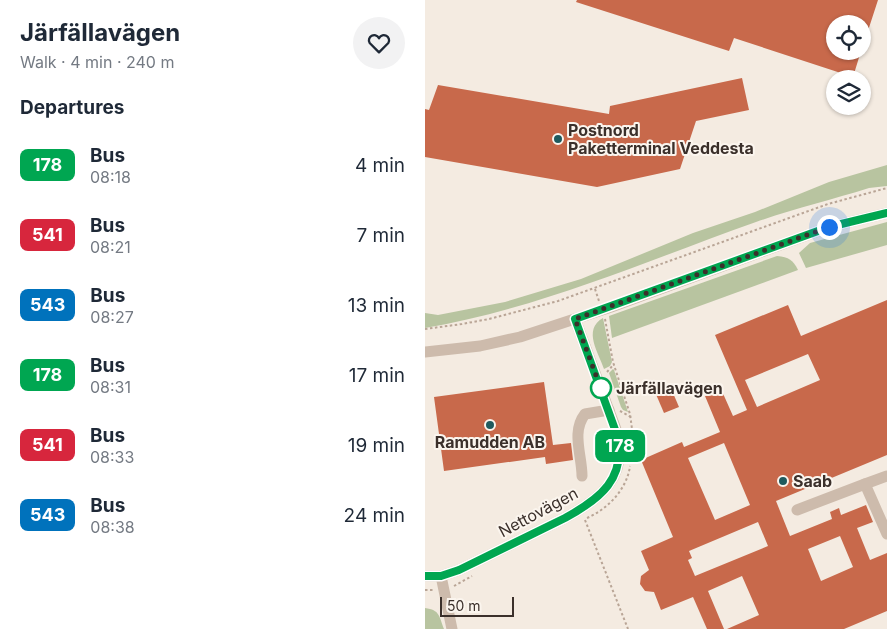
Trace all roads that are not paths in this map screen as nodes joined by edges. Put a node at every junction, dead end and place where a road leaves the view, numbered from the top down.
1 (887, 213) edge
2 (575, 319) junction
3 (425, 352) edge
4 (614, 410) junction
5 (581, 476) dead end
6 (887, 476) edge
7 (865, 484) junction
8 (797, 510) dead end
9 (887, 534) edge
10 (425, 576) edge
11 (441, 576) junction
12 (453, 629) edge

1 - 2 street
2 - 3 street
2 - 4 street, Nettovägen
4 - 5 street
4 - 11 street, Nettovägen
6 - 7 street
7 - 8 street
7 - 9 street
10 - 11 street, Nettovägen
11 - 12 street

